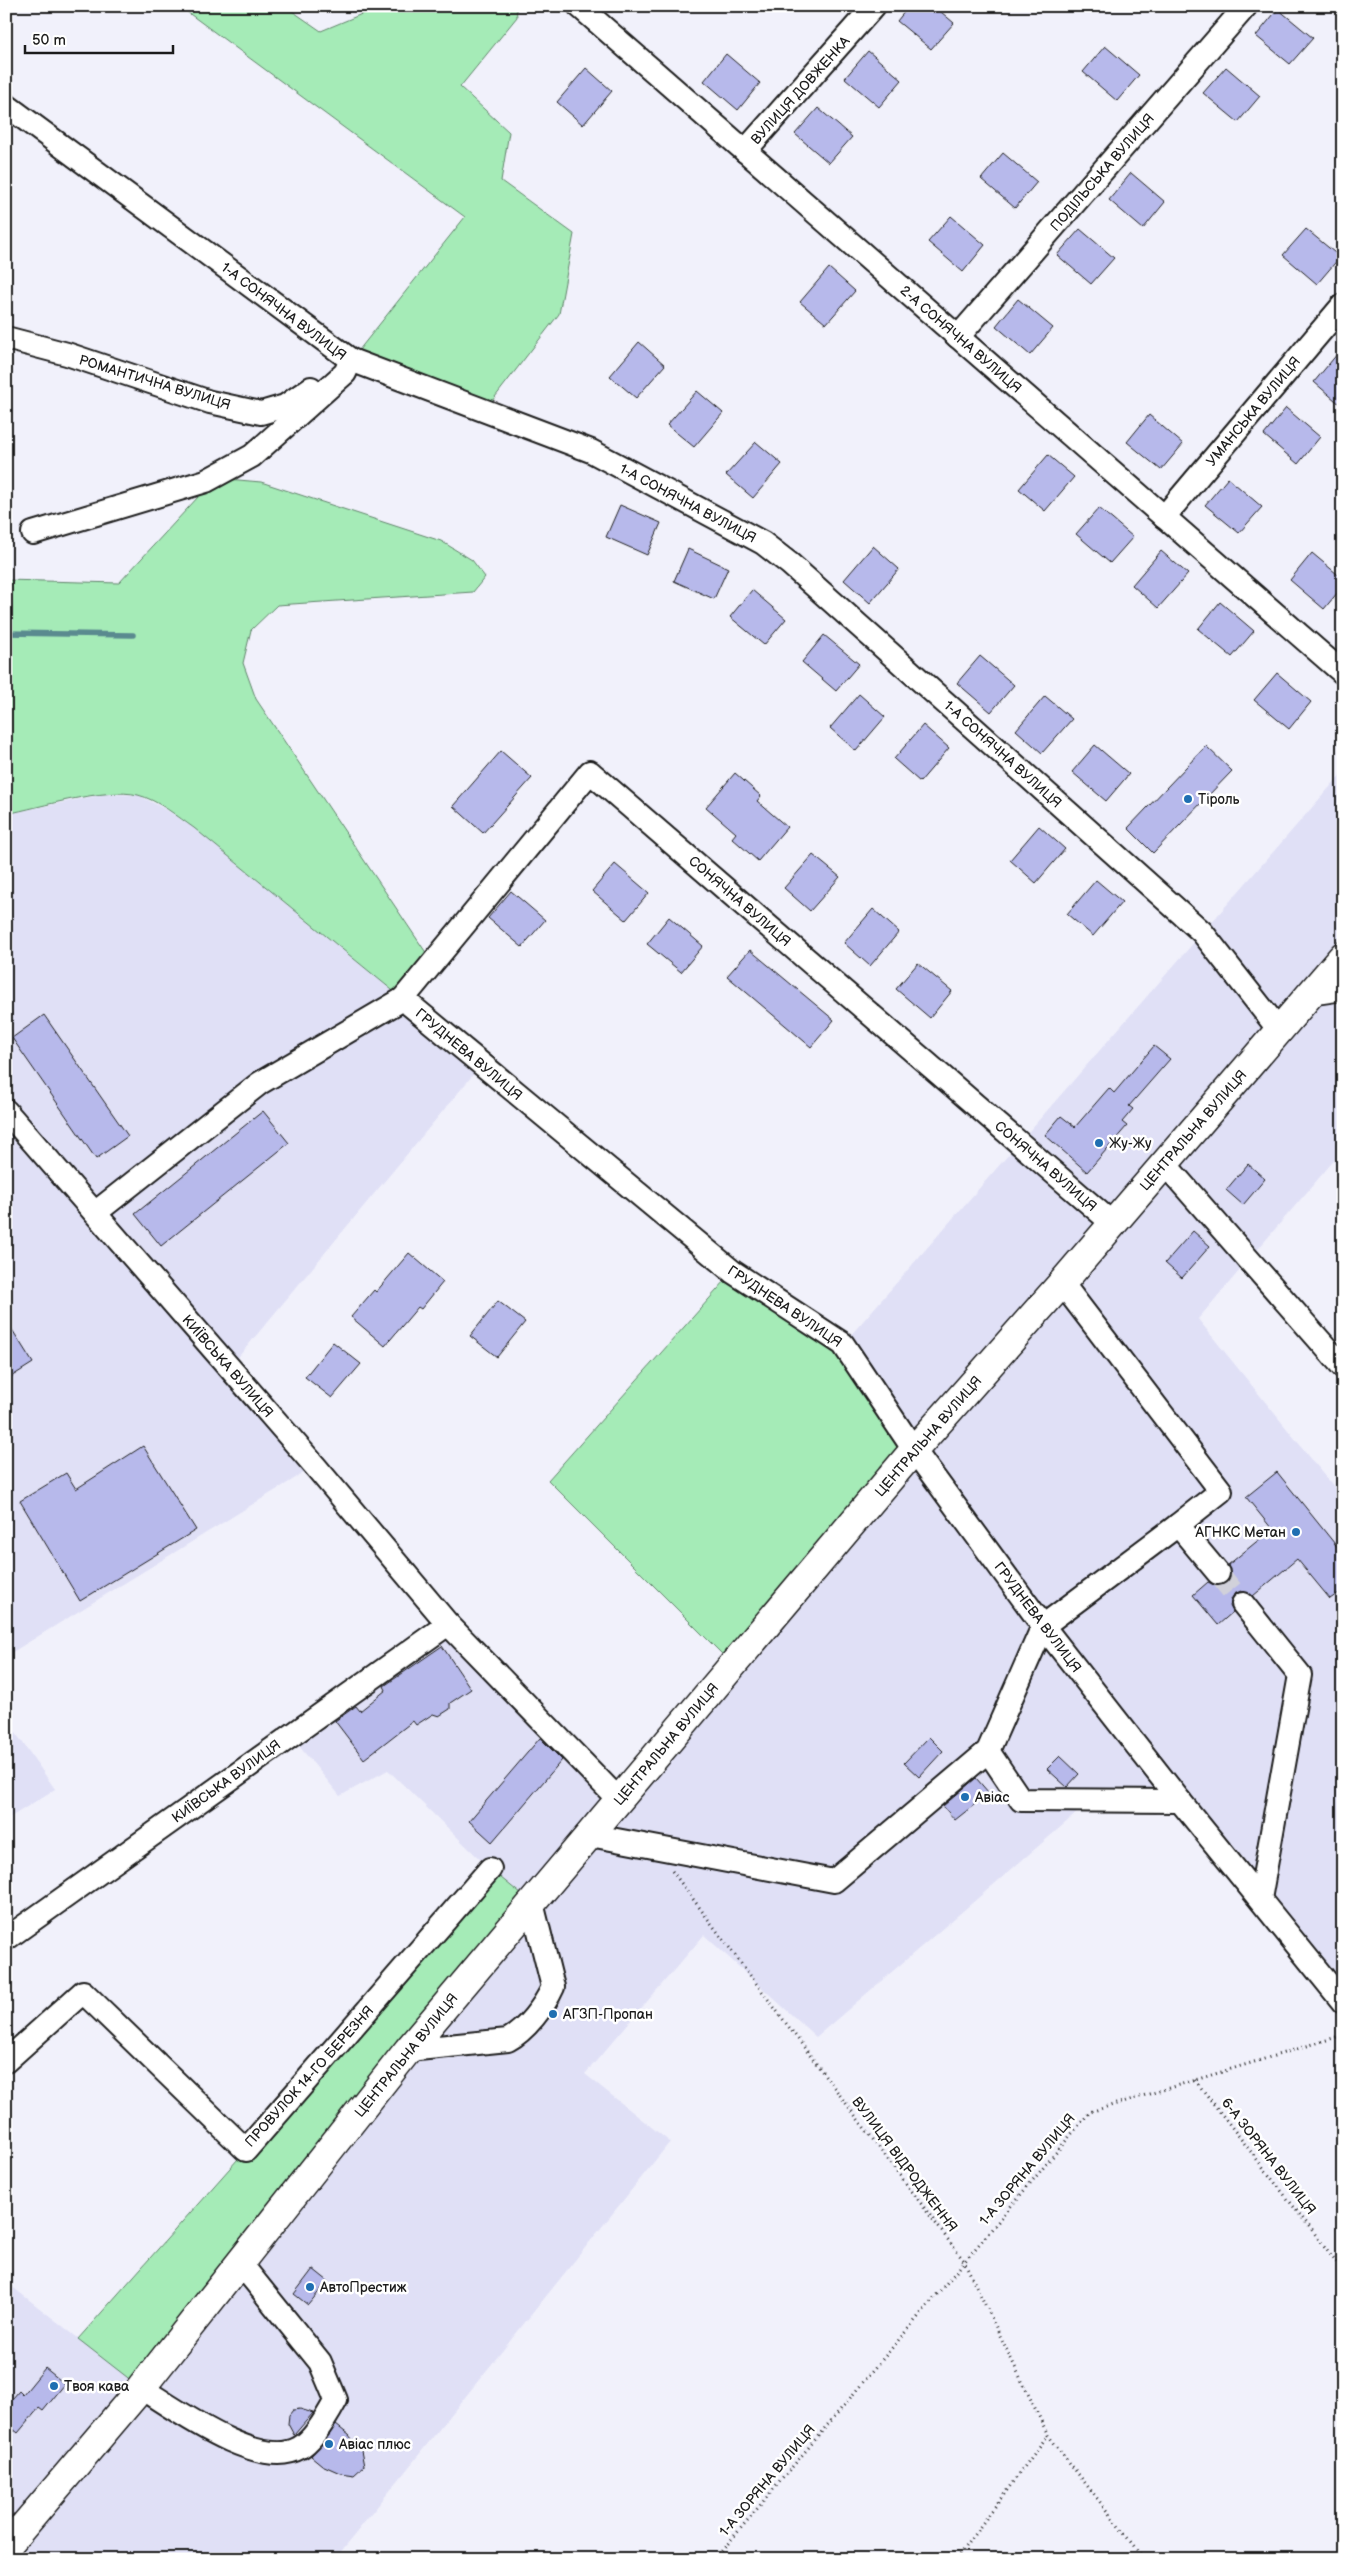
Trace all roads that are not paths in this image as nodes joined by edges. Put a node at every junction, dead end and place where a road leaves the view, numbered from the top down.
1 (579, 6) edge
2 (874, 6) edge
3 (1246, 6) edge
4 (6, 105) edge
5 (745, 151) junction
6 (1343, 305) edge
7 (958, 337) junction
8 (6, 338) edge
9 (351, 360) junction
10 (1164, 517) junction
11 (33, 533) dead end
12 (1343, 672) edge
13 (1343, 956) edge
14 (1343, 989) edge
15 (1309, 994) junction
16 (403, 999) junction
17 (1279, 1030) junction
18 (6, 1111) edge
19 (1164, 1163) junction
20 (95, 1213) junction
21 (1112, 1224) junction
22 (1062, 1282) junction
23 (1343, 1367) edge
24 (914, 1450) junction
25 (1178, 1525) junction
26 (1218, 1573) tunnel mouth
27 (1243, 1604) tunnel mouth
28 (448, 1624) junction
29 (1043, 1626) junction
30 (988, 1751) junction
31 (619, 1800) junction
32 (1180, 1801) junction
33 (590, 1835) junction
34 (490, 1869) dead end
35 (1260, 1899) junction
36 (532, 1903) junction
37 (6, 1939) edge
38 (1343, 2002) edge
39 (408, 2050) junction
40 (6, 2061) edge
41 (241, 2264) junction
42 (141, 2388) junction
43 (6, 2548) edge

1 - 5 street, 2-А СОНЯЧНА ВУЛИЦЯ
2 - 5 street, ВУЛИЦЯ ДОВЖЕНКА
3 - 7 street, ПОДІЛЬСЬКА ВУЛИЦЯ
4 - 9 street, 1-А СОНЯЧНА ВУЛИЦЯ
5 - 7 street, 2-А СОНЯЧНА ВУЛИЦЯ
6 - 10 street, УМАНСЬКА ВУЛИЦЯ
7 - 10 street, 2-А СОНЯЧНА ВУЛИЦЯ
8 - 9 street, РОМАНТИЧНА ВУЛИЦЯ
9 - 11 street
9 - 17 street, 1-А СОНЯЧНА ВУЛИЦЯ
10 - 12 street, 2-А СОНЯЧНА ВУЛИЦЯ
13 - 15 highway, ЦЕНТРАЛЬНА ВУЛИЦЯ
14 - 15 street
15 - 17 highway, ЦЕНТРАЛЬНА ВУЛИЦЯ
16 - 20 street, ГРУДНЕВА ВУЛИЦЯ
16 - 21 street, СОНЯЧНА ВУЛИЦЯ
16 - 24 street, ГРУДНЕВА ВУЛИЦЯ
17 - 19 highway, ЦЕНТРАЛЬНА ВУЛИЦЯ
18 - 20 street, КИЇВСЬКА ВУЛИЦЯ
19 - 21 highway, ЦЕНТРАЛЬНА ВУЛИЦЯ
19 - 23 street
20 - 28 street, КИЇВСЬКА ВУЛИЦЯ
21 - 22 highway, ЦЕНТРАЛЬНА ВУЛИЦЯ
22 - 24 highway, ЦЕНТРАЛЬНА ВУЛИЦЯ
22 - 25 street
24 - 29 street, ГРУДНЕВА ВУЛИЦЯ
24 - 31 highway, ЦЕНТРАЛЬНА ВУЛИЦЯ
25 - 26 street
25 - 29 street
27 - 35 street
28 - 31 street, КИЇВСЬКА ВУЛИЦЯ
28 - 37 street, КИЇВСЬКА ВУЛИЦЯ
29 - 30 street
29 - 32 street, ГРУДНЕВА ВУЛИЦЯ
30 - 32 street
30 - 33 street
31 - 33 highway, ЦЕНТРАЛЬНА ВУЛИЦЯ
32 - 35 street, ГРУДНЕВА ВУЛИЦЯ
33 - 36 highway, ЦЕНТРАЛЬНА ВУЛИЦЯ
34 - 40 street, ПРОВУЛОК 14-ГО БЕРЕЗНЯ
35 - 38 street, ГРУДНЕВА ВУЛИЦЯ
36 - 39 highway, ЦЕНТРАЛЬНА ВУЛИЦЯ
36 - 39 street
39 - 41 highway, ЦЕНТРАЛЬНА ВУЛИЦЯ
41 - 42 highway, ЦЕНТРАЛЬНА ВУЛИЦЯ
41 - 42 street
42 - 43 highway, ЦЕНТРАЛЬНА ВУЛИЦЯ

